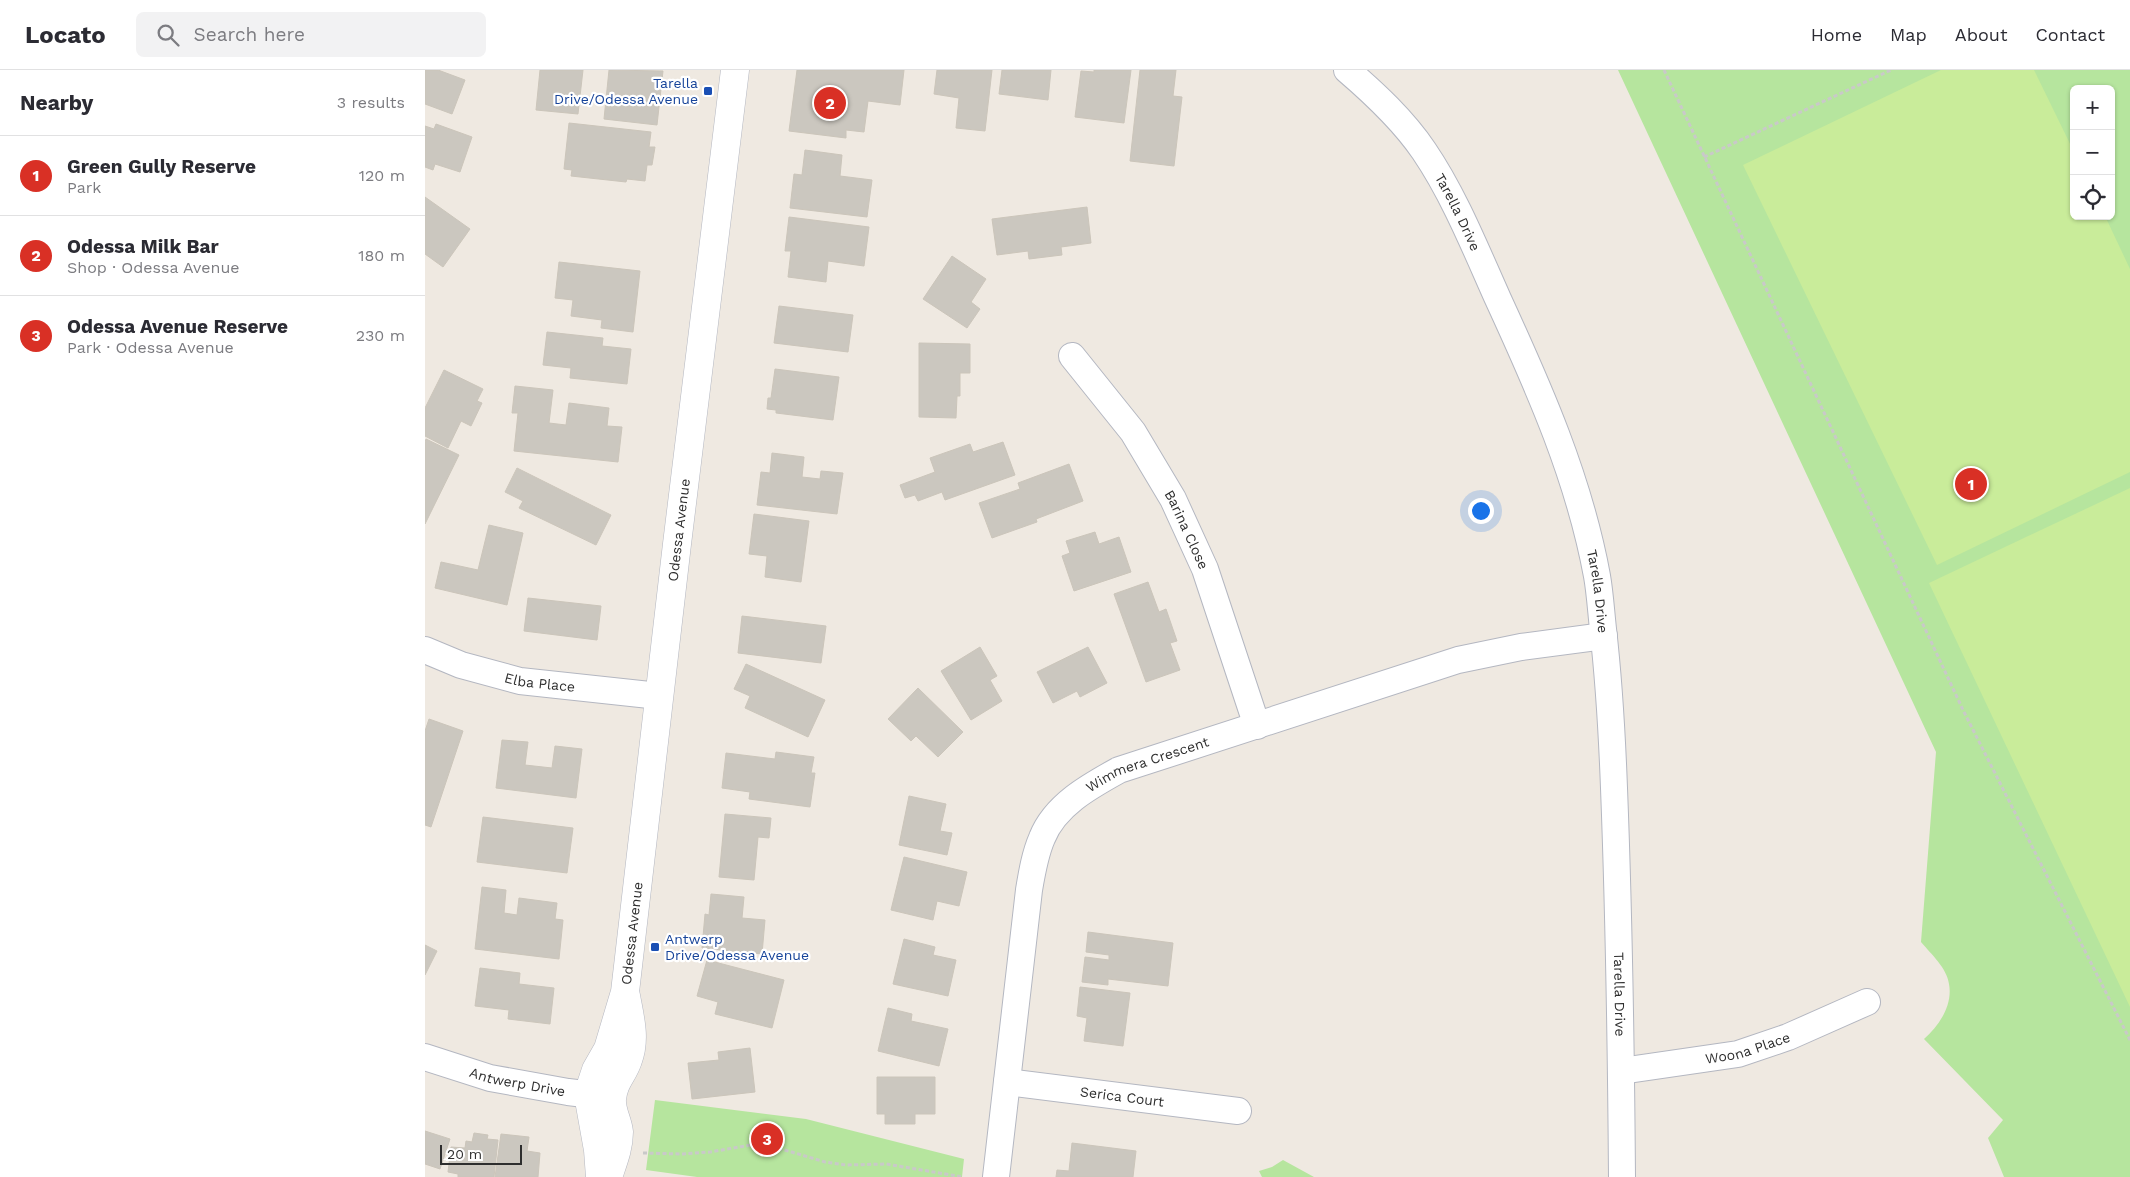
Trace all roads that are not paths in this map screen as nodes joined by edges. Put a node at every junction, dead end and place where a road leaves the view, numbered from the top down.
1 (735, 70) edge
2 (1347, 70) edge
3 (1071, 356) dead end
4 (1604, 636) junction
5 (425, 650) edge
6 (659, 696) junction
7 (1257, 726) junction
8 (1867, 1002) dead end
9 (425, 1057) edge
10 (1621, 1071) junction
11 (1007, 1082) junction
12 (600, 1096) junction
13 (1238, 1111) dead end
14 (600, 1177) edge
15 (608, 1177) edge
16 (996, 1177) edge
17 (1623, 1177) edge

1 - 6 street, Odessa Avenue
2 - 4 street, Tarella Drive
3 - 7 street, Barina Close
4 - 7 street, Wimmera Crescent
4 - 10 street, Tarella Drive
5 - 6 street, Elba Place
6 - 12 street, Odessa Avenue
7 - 11 street, Wimmera Crescent
8 - 10 street, Woona Place
9 - 12 street, Antwerp Drive
10 - 17 street, Tarella Drive
11 - 13 street, Serica Court
11 - 16 street, Wimmera Crescent
12 - 14 street, Odessa Avenue
12 - 15 street, Odessa Avenue

